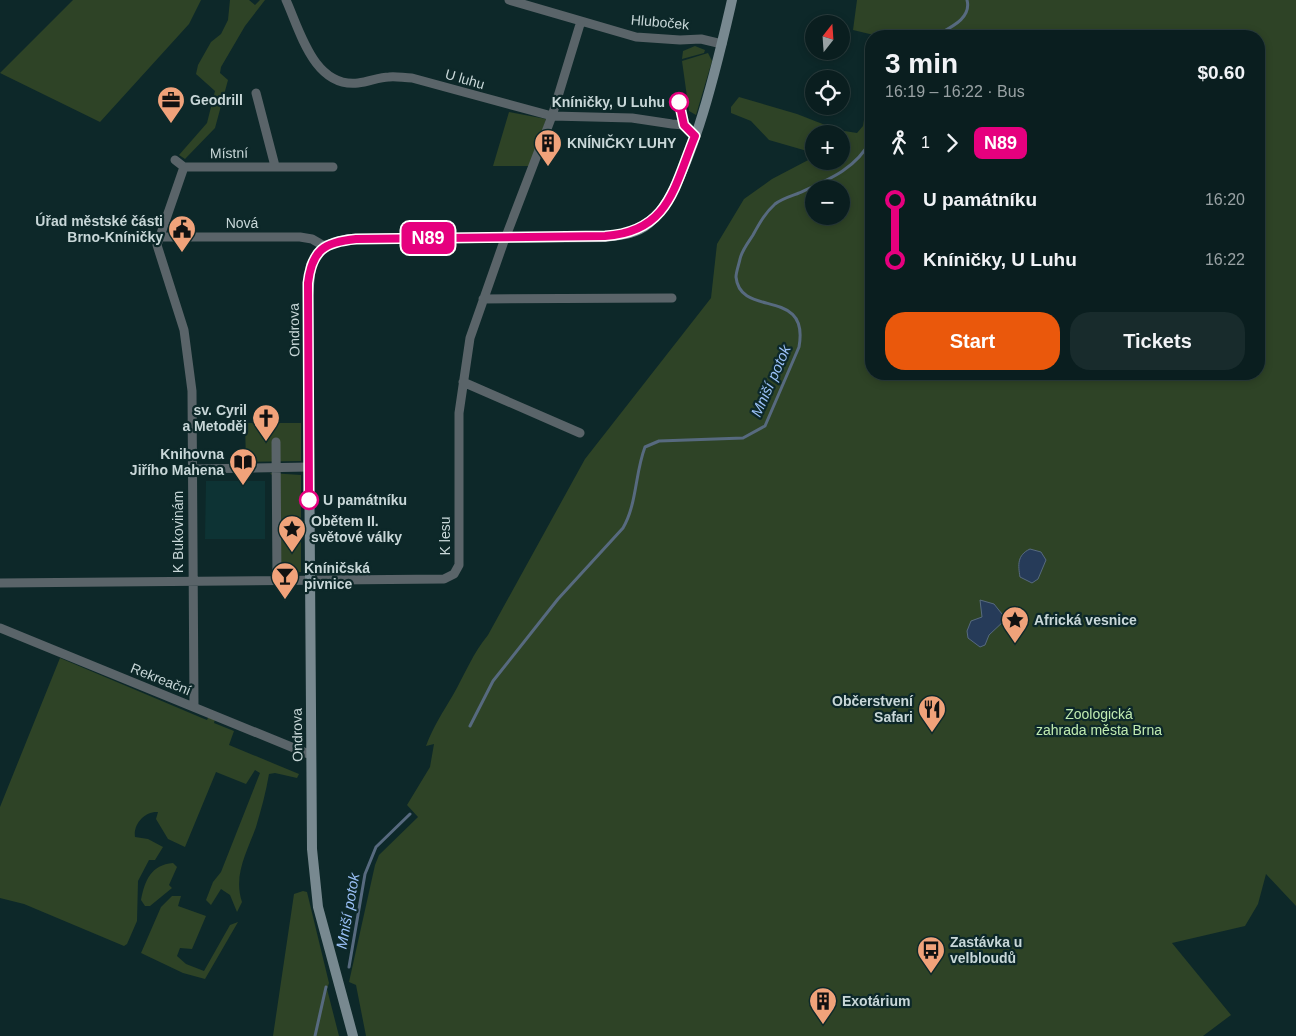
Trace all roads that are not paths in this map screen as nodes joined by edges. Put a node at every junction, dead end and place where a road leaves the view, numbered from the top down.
1 (286, 0) edge
2 (509, 0) edge
3 (732, 0) edge
4 (581, 21) junction
5 (722, 44) junction
6 (256, 92) dead end
7 (552, 116) junction
8 (695, 136) junction
9 (176, 160) dead end
10 (275, 166) junction
11 (333, 166) dead end
12 (184, 167) junction
13 (505, 237) junction
14 (158, 238) junction
15 (324, 246) junction
16 (672, 298) dead end
17 (484, 299) junction
18 (463, 382) junction
19 (580, 432) dead end
20 (276, 442) dead end
21 (277, 467) junction
22 (309, 467) junction
23 (192, 468) junction
24 (192, 581) junction
25 (277, 581) junction
26 (310, 581) junction
27 (0, 583) edge
28 (0, 628) edge
29 (194, 707) junction
30 (311, 755) junction
31 (353, 1036) edge

1 - 7 street, U luhu
2 - 4 street, Hluboček
3 - 5 street
4 - 5 street, Hluboček
4 - 7 street, K lesu
5 - 8 street
6 - 10 street, Místní
7 - 8 street, U luhu
7 - 13 street, K lesu
8 - 13 street
9 - 12 street
10 - 11 street, Místní
10 - 12 street, Místní
12 - 14 street
13 - 15 street
13 - 17 street, K lesu
14 - 15 street, Nová
14 - 23 street, K Bukovinám
15 - 22 street, Ondrova
16 - 17 street
17 - 18 street, K lesu
18 - 19 street
18 - 26 street, K lesu
20 - 21 street
21 - 22 street
21 - 23 street
21 - 25 street
22 - 26 street, Ondrova
23 - 24 street, K Bukovinám
24 - 25 street
24 - 27 street
24 - 29 street, K Bukovinám
25 - 26 street
26 - 30 street, Ondrova
28 - 29 street, Rekreační
29 - 30 street, Rekreační
30 - 31 street, Ondrova

